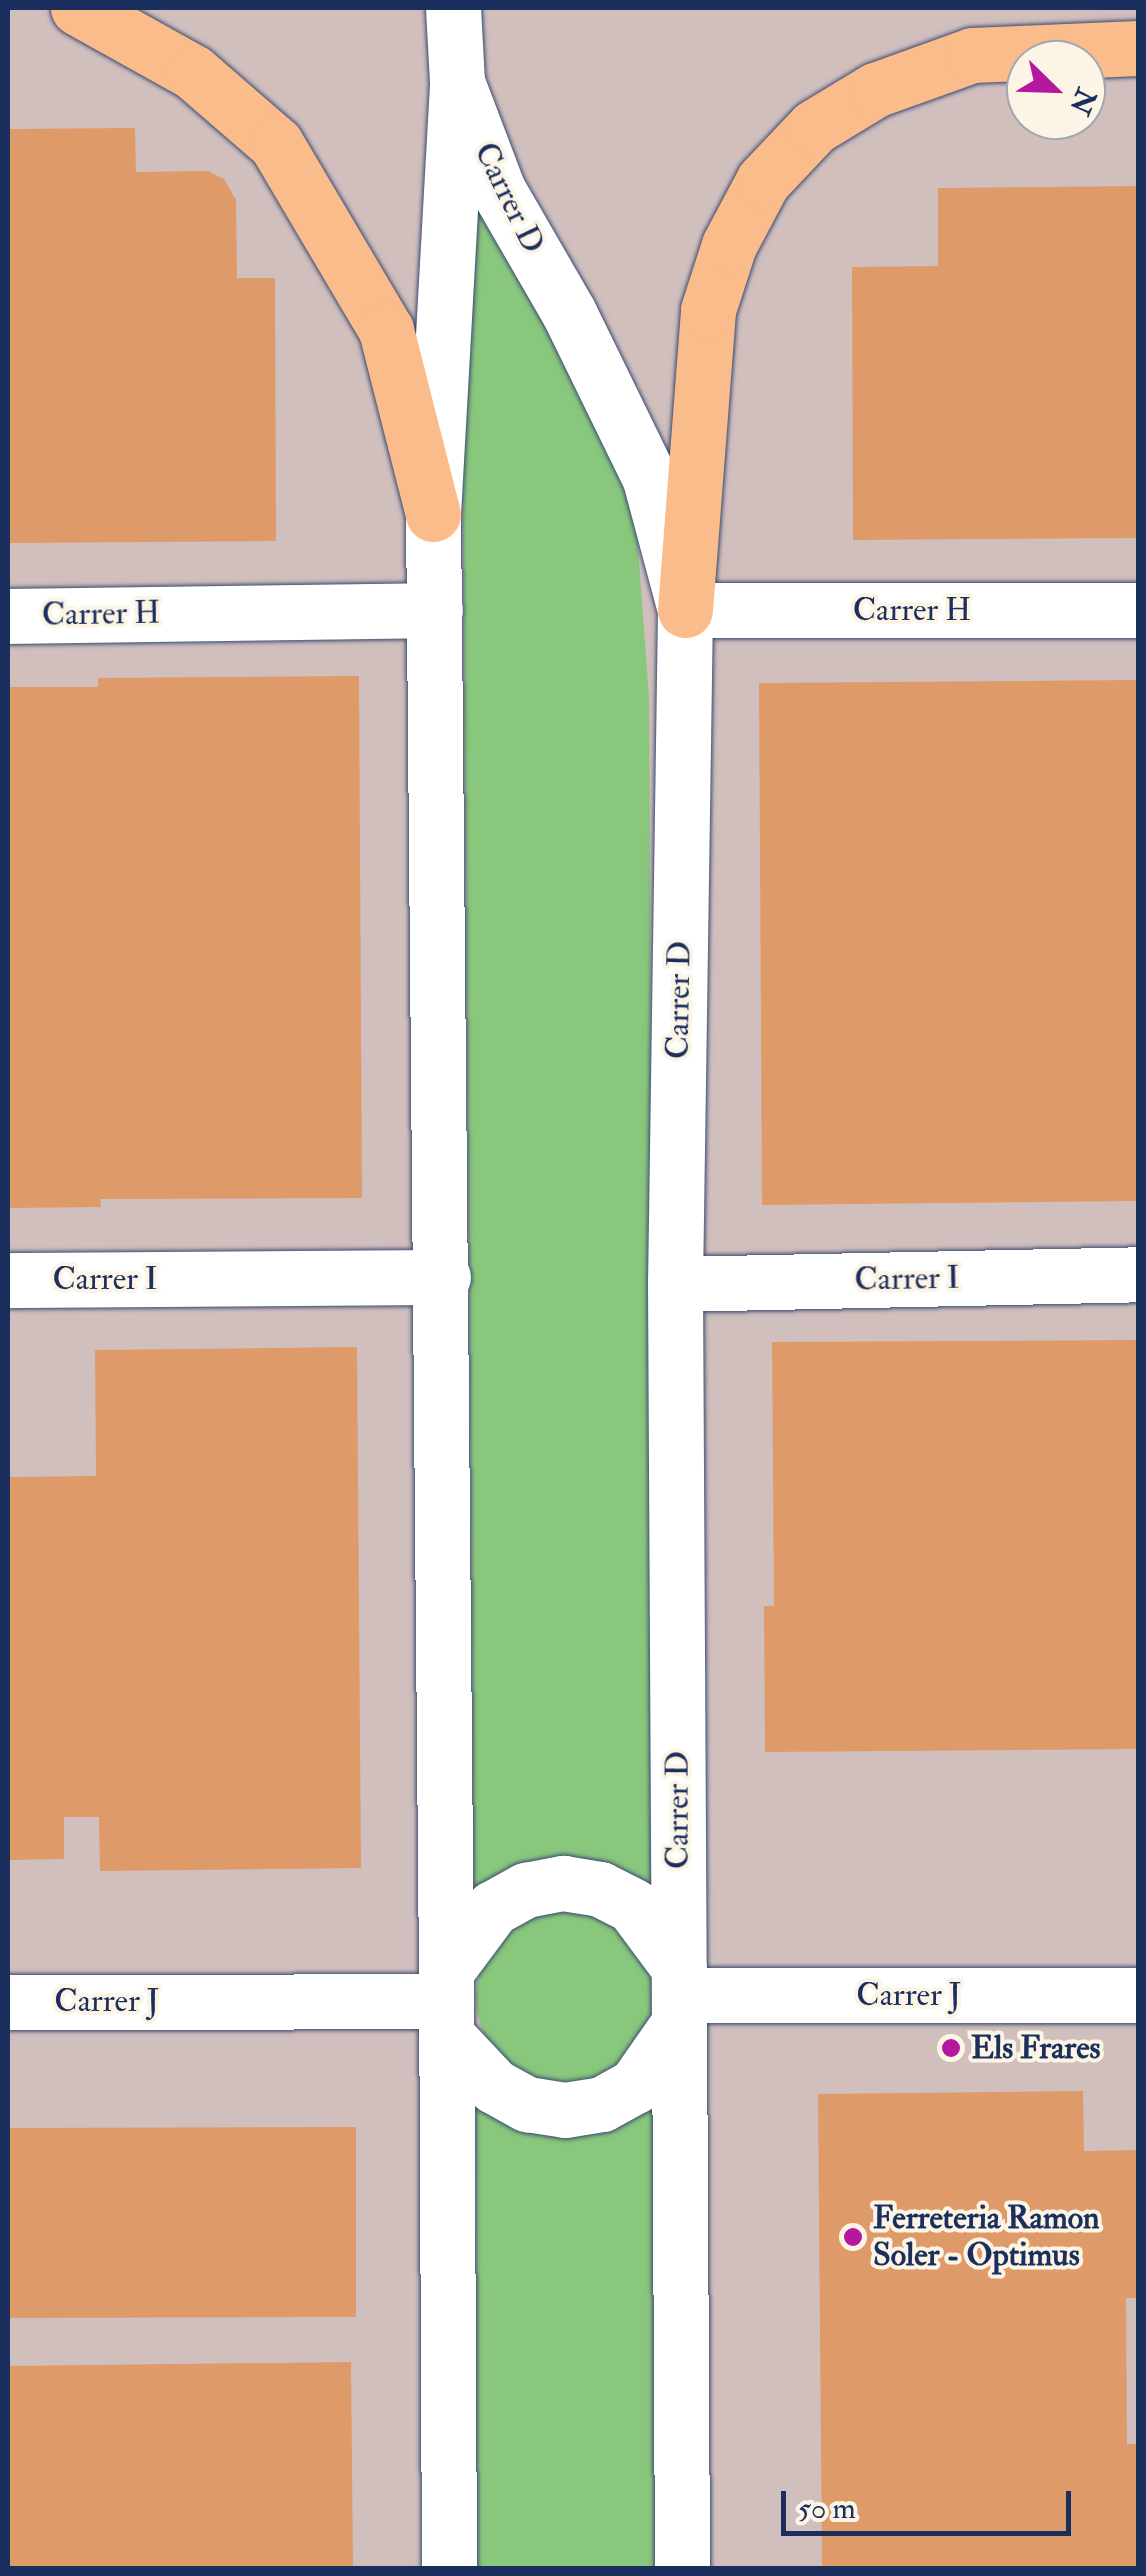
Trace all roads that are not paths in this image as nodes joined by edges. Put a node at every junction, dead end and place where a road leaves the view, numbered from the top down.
1 (78, 8) edge
2 (453, 11) edge
3 (1138, 48) edge
4 (457, 82) junction
5 (433, 514) junction
6 (435, 610) junction
7 (685, 610) junction
8 (1138, 610) edge
9 (8, 616) edge
10 (1138, 1274) edge
11 (443, 1277) junction
12 (8, 1280) edge
13 (675, 1284) junction
14 (679, 1995) junction
15 (1138, 1995) edge
16 (8, 2002) edge
17 (446, 2002) junction
18 (449, 2568) edge
19 (682, 2568) edge

1 - 5 highway
2 - 4 street, Carrer D
3 - 7 highway
4 - 5 street, Carrer D
4 - 7 street, Carrer D
5 - 6 street, Carrer D
6 - 9 street, Carrer H
6 - 11 street, Carrer D
7 - 8 street, Carrer H
7 - 13 street, Carrer D
10 - 13 street, Carrer I
11 - 12 street, Carrer I
11 - 17 street, Carrer D
13 - 14 street, Carrer D
14 - 15 street, Carrer J
14 - 17 street
14 - 17 street
14 - 19 street, Carrer D
16 - 17 street, Carrer J
17 - 18 street, Carrer D

